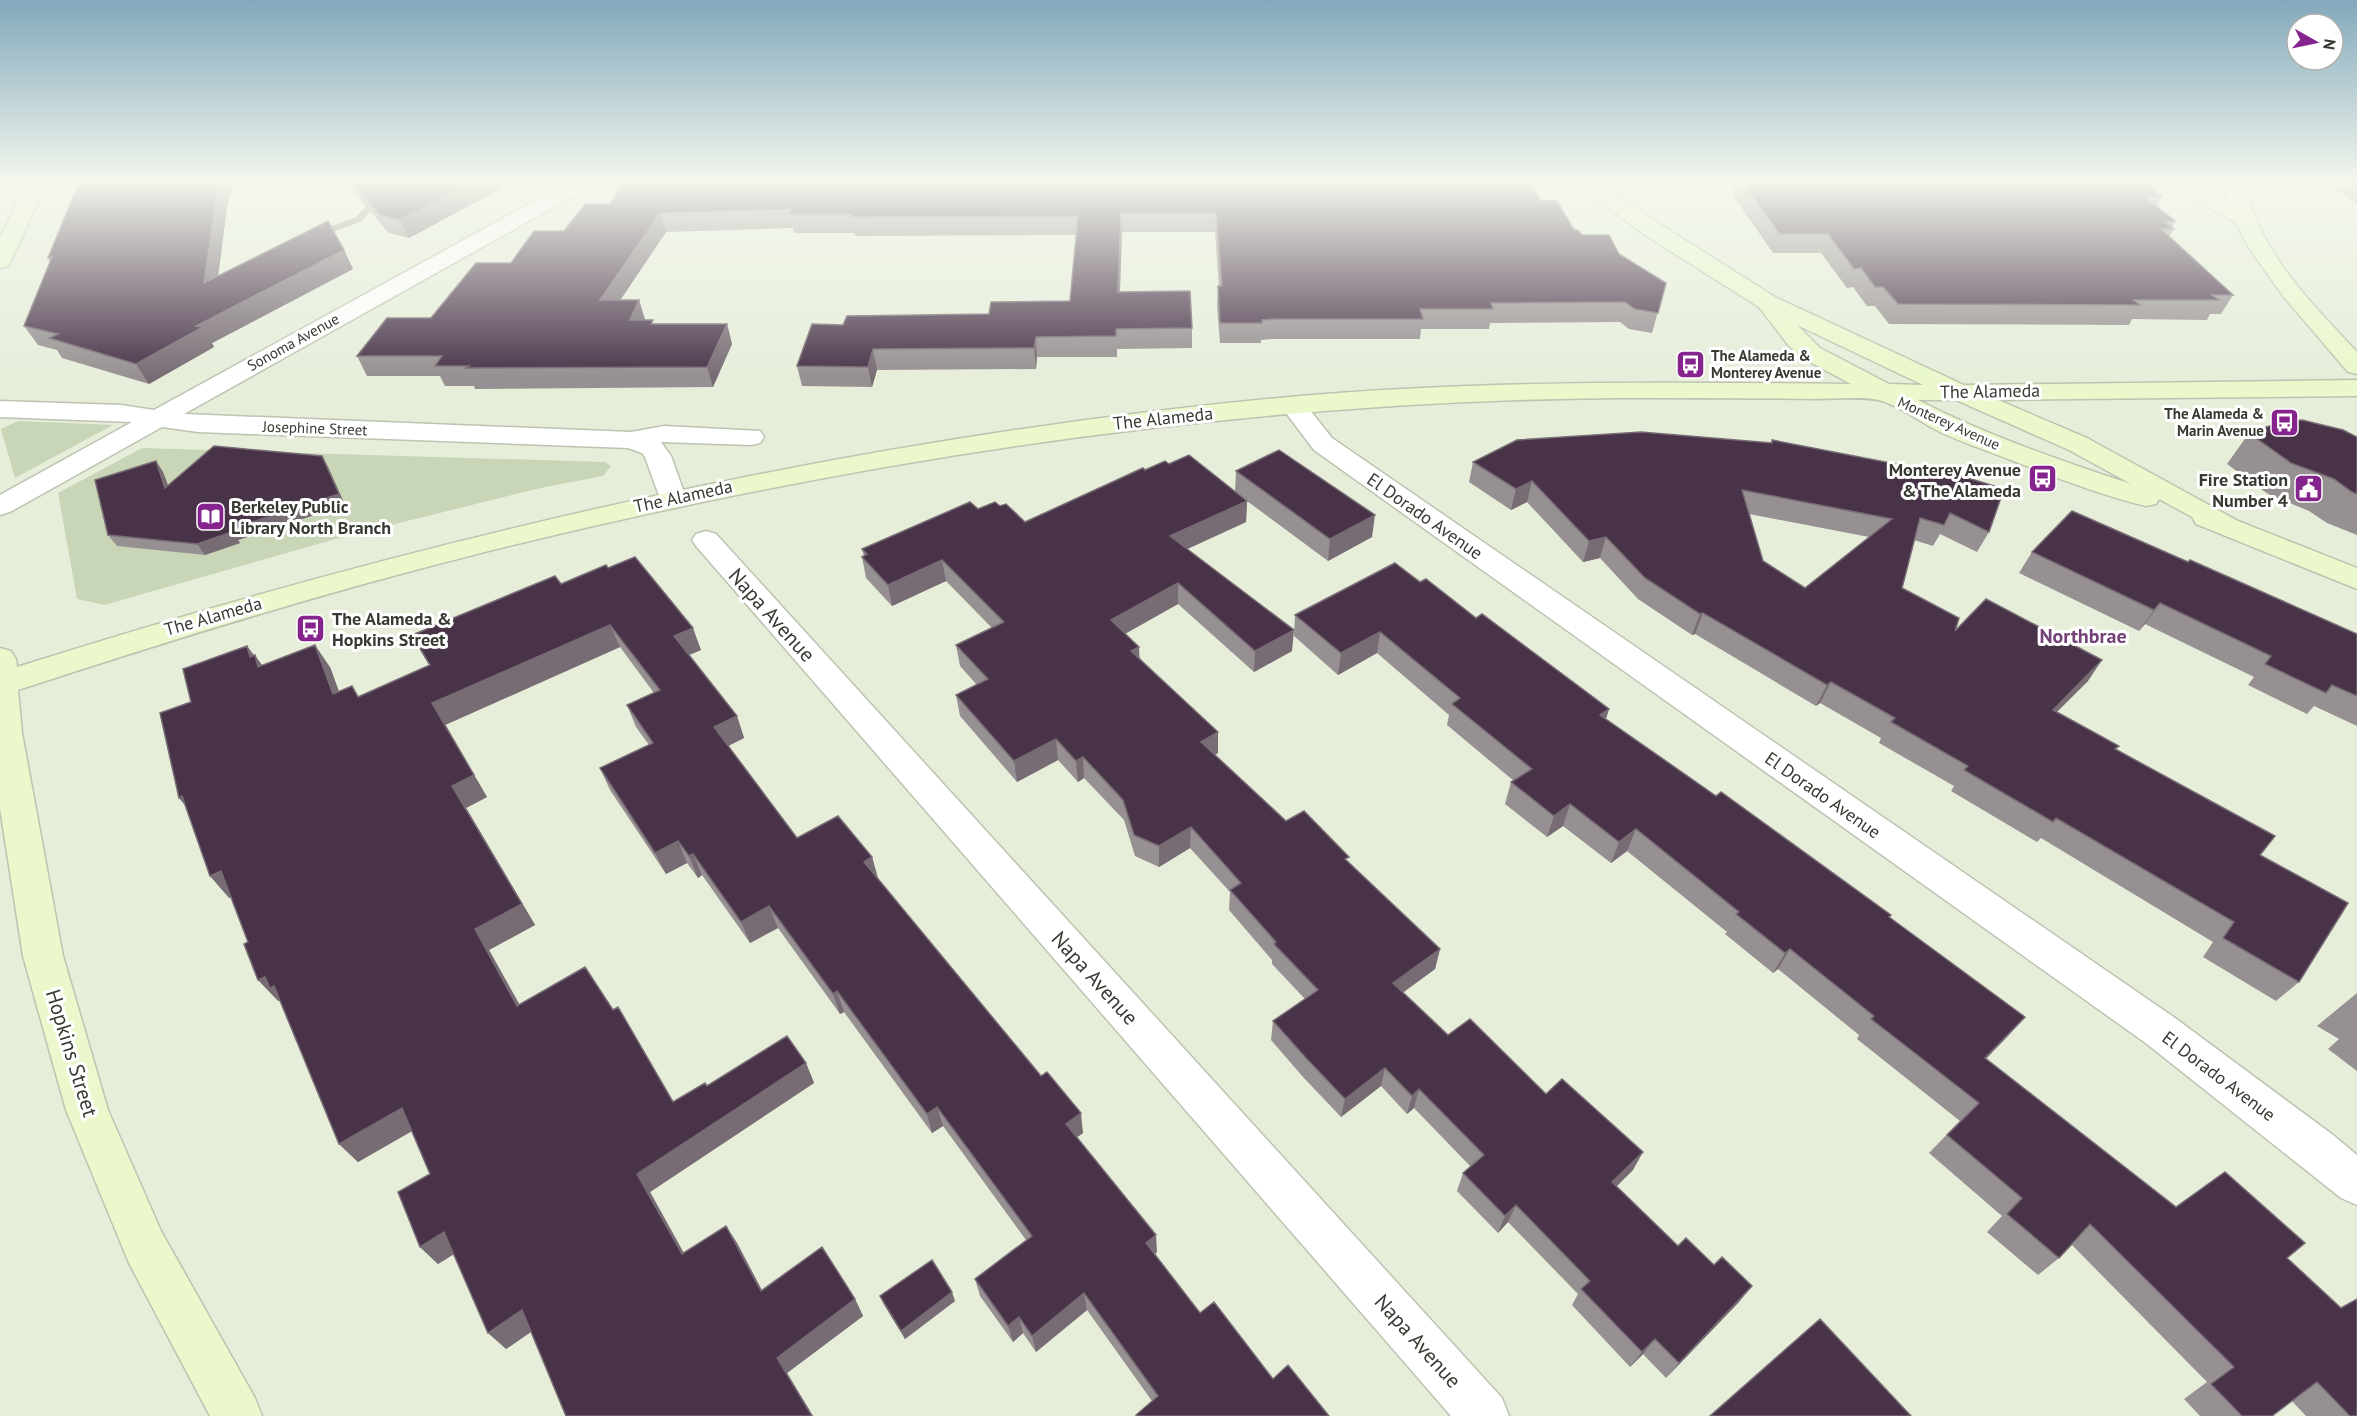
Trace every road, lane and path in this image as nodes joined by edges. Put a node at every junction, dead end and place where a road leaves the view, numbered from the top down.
1 (7, 246) edge
2 (468, 246) edge
3 (1678, 246) edge
4 (2260, 246) edge
5 (0, 261) edge
6 (1767, 302) junction
7 (2357, 367) edge
8 (2357, 388) edge
9 (1957, 391) junction
10 (1882, 392) junction
11 (1293, 405) junction
12 (0, 410) edge
13 (156, 418) junction
14 (751, 437) dead end
15 (631, 440) junction
16 (672, 498) junction
17 (0, 506) edge
18 (2226, 524) junction
19 (706, 540) dead end
20 (2357, 579) edge
21 (1, 676) edge
22 (2357, 1183) edge
23 (237, 1416) edge
24 (1484, 1416) edge

1 - 5 street
2 - 13 street, Sonoma Avenue
3 - 6 street, Monterey Avenue
4 - 7 street
6 - 9 street, Monterey Avenue
6 - 10 street, Monterey Avenue
8 - 9 street, The Alameda
9 - 10 street, The Alameda
9 - 18 street, Monterey Avenue
10 - 11 street, The Alameda
10 - 18 street, Monterey Avenue
11 - 16 street, The Alameda
11 - 22 street, El Dorado Avenue
12 - 13 street, Josephine Street
13 - 15 street, Josephine Street
13 - 17 street, Sonoma Avenue
14 - 15 street, Josephine Street
15 - 16 street, Josephine Street
16 - 21 street, The Alameda
18 - 20 street, Monterey Avenue
19 - 24 street, Napa Avenue
21 - 23 street, Hopkins Street

